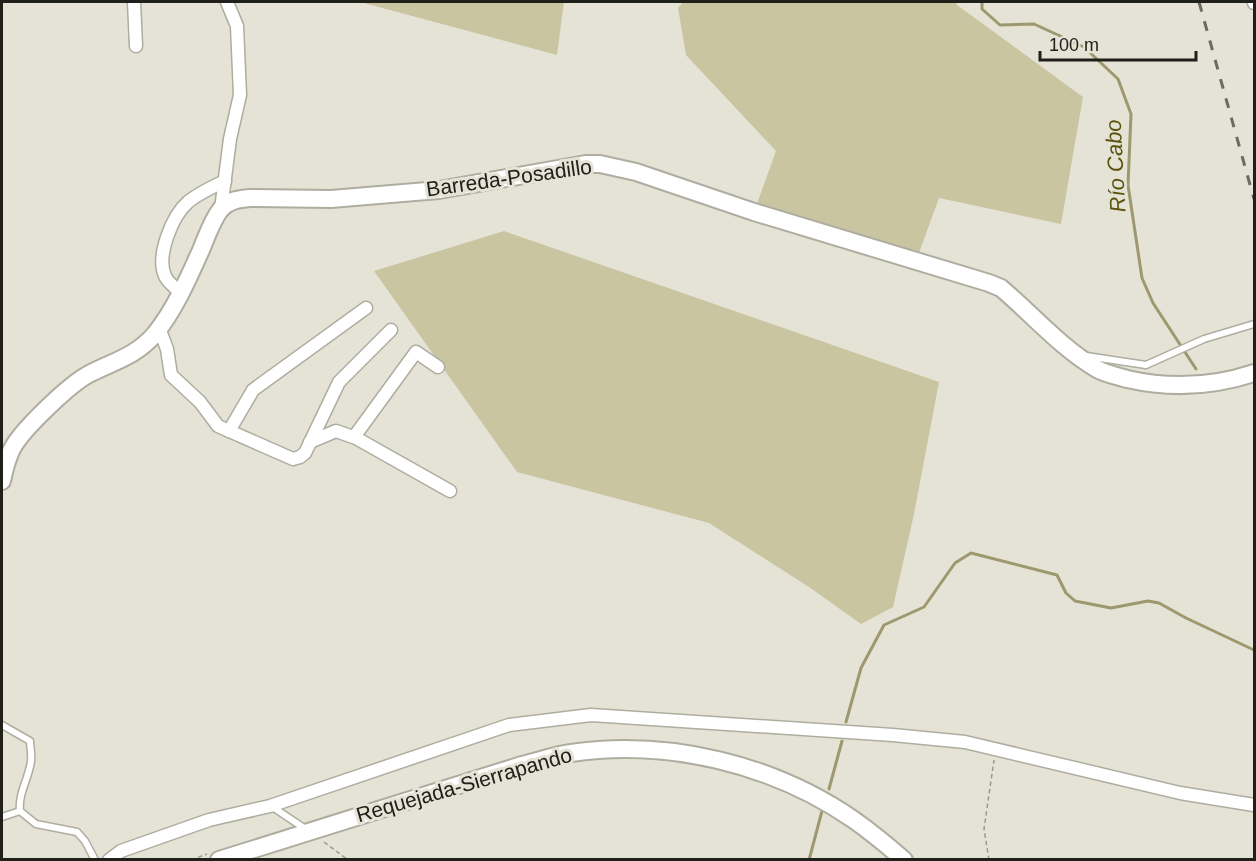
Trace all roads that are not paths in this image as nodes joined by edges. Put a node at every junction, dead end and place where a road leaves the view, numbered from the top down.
1 (134, 2) edge
2 (227, 2) edge
3 (136, 46) dead end
4 (225, 180) junction
5 (221, 209) junction
6 (181, 293) junction
7 (366, 308) dead end
8 (1254, 324) edge
9 (159, 328) junction
10 (391, 330) dead end
11 (1074, 353) junction
12 (438, 367) dead end
13 (1254, 373) edge
14 (229, 431) junction
15 (354, 437) junction
16 (310, 442) junction
17 (2, 482) edge
18 (450, 491) dead end
19 (2, 725) edge
20 (1254, 805) edge
21 (270, 806) junction
22 (20, 811) junction
23 (2, 817) edge
24 (308, 831) junction
25 (215, 856) edge
26 (95, 860) edge
27 (109, 860) edge
28 (904, 860) edge

1 - 3 street
2 - 4 street
4 - 5 street
4 - 6 street
5 - 6 street
5 - 11 street, Barreda-Posadillo
6 - 9 street
7 - 14 street
8 - 11 lane
9 - 14 street
9 - 17 street
10 - 16 street
11 - 13 street, Barreda-Posadillo
12 - 15 street
14 - 16 street
15 - 16 street
15 - 18 street
19 - 22 lane
20 - 21 street
21 - 24 lane
21 - 27 street
22 - 23 lane
22 - 26 lane
24 - 25 street, Requejada-Sierrapando
24 - 28 street, Requejada-Sierrapando

